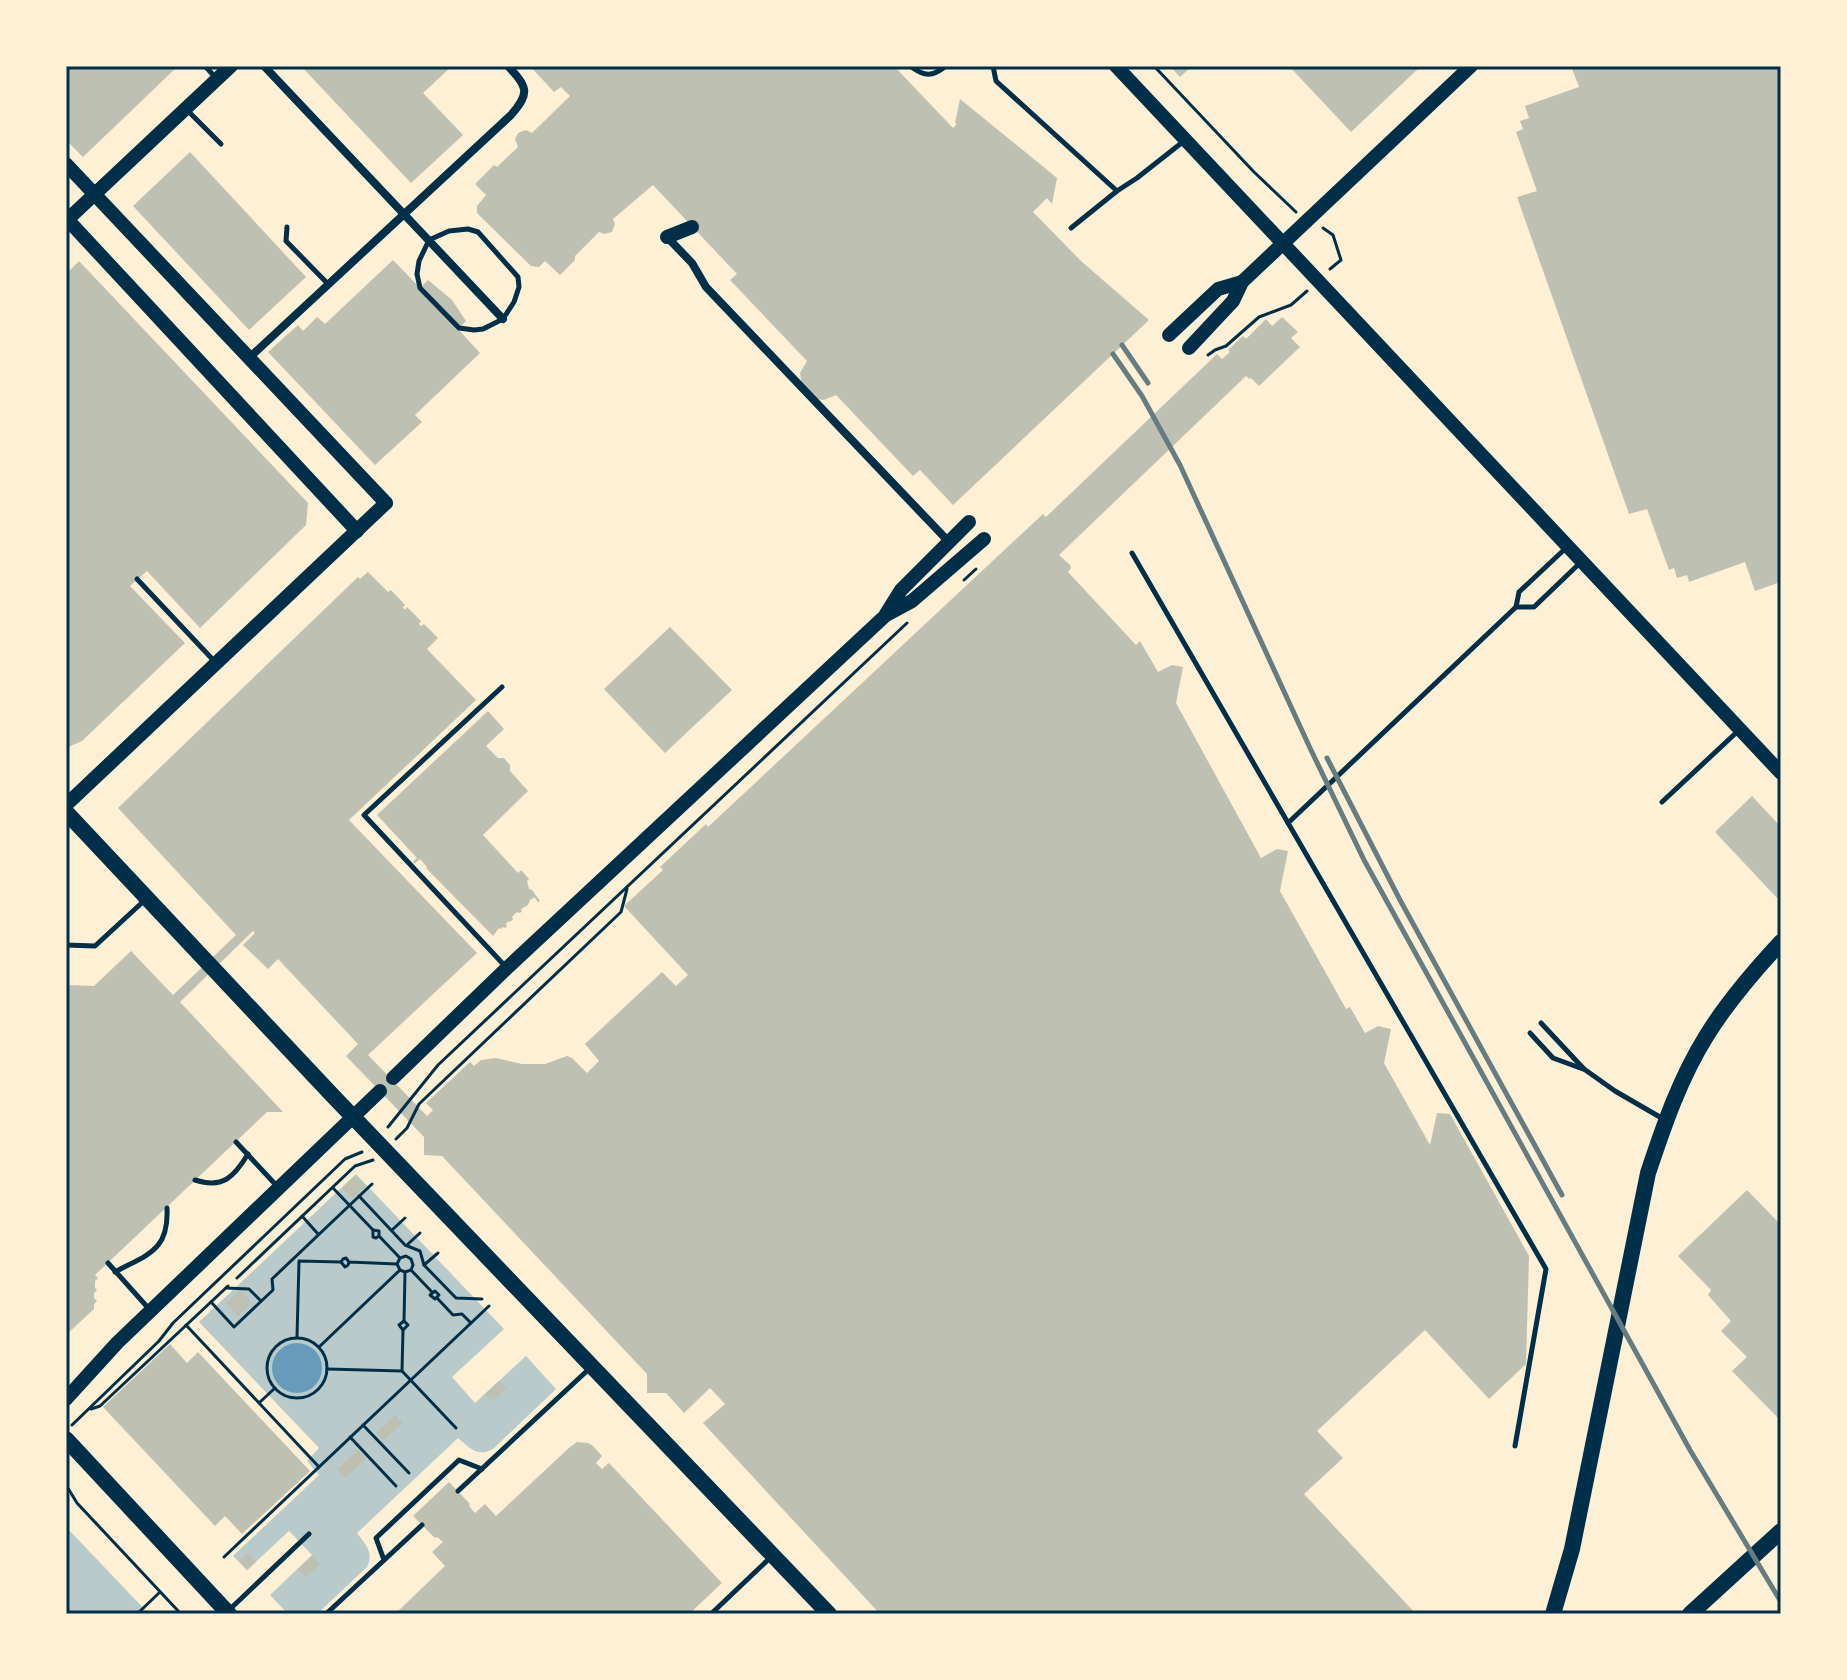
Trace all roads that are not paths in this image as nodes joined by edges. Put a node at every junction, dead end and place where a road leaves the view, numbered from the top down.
1 (205, 66) edge
2 (231, 66) edge
3 (264, 66) edge
4 (508, 66) edge
5 (910, 66) edge
6 (946, 66) edge
7 (993, 66) edge
8 (1116, 66) edge
9 (1471, 66) edge
10 (217, 79) junction
11 (185, 108) junction
12 (1186, 140) junction
13 (221, 144) dead end
14 (66, 164) edge
15 (1117, 191) junction
16 (95, 194) junction
17 (404, 214) junction
18 (66, 220) edge
19 (287, 227) dead end
20 (692, 227) dead end
21 (1071, 228) dead end
22 (667, 237) joint
23 (429, 240) junction
24 (1283, 244) junction
25 (1242, 282) junction
26 (329, 285) junction
27 (503, 319) junction
28 (1169, 335) dead end
29 (1189, 348) dead end
30 (249, 358) junction
31 (969, 522) dead end
32 (357, 531) junction
33 (984, 539) dead end
34 (949, 542) junction
35 (1567, 547) junction
36 (1132, 553) dead end
37 (1581, 562) junction
38 (137, 579) dead end
39 (1516, 607) junction
40 (886, 615) junction
41 (216, 663) junction
42 (502, 687) dead end
43 (1740, 729) junction
44 (1781, 773) edge
45 (1662, 802) dead end
46 (66, 805) edge
47 (66, 812) edge
48 (1288, 823) junction
49 (147, 898) junction
50 (1781, 942) edge
51 (66, 945) edge
52 (507, 968) junction
53 (1541, 1023) dead end
54 (1530, 1033) dead end
55 (1584, 1069) junction
56 (393, 1078) dead end
57 (380, 1091) dead end
58 (354, 1116) junction
59 (1666, 1121) junction
60 (236, 1142) dead end
61 (248, 1154) junction
62 (195, 1180) dead end
63 (280, 1189) junction
64 (167, 1208) dead end
65 (108, 1263) dead end
66 (115, 1272) junction
67 (151, 1311) junction
68 (593, 1365) junction
69 (66, 1399) edge
70 (66, 1439) edge
71 (1515, 1446) dead end
72 (482, 1469) junction
73 (458, 1491) dead end
74 (422, 1525) dead end
75 (1781, 1531) edge
76 (309, 1534) dead end
77 (773, 1555) junction
78 (384, 1560) junction
79 (228, 1613) edge
80 (326, 1614) edge
81 (711, 1614) edge
82 (829, 1614) edge
83 (1553, 1614) edge
84 (1690, 1614) edge

1 - 10 lane
2 - 10 main road
3 - 17 street
4 - 17 street
5 - 6 lane
7 - 15 lane
8 - 12 main road
9 - 24 main road
10 - 11 main road
11 - 13 lane
11 - 16 main road
12 - 15 lane
12 - 24 main road
14 - 16 main road
15 - 21 lane
16 - 18 main road
16 - 30 main road
17 - 23 street
17 - 26 street
18 - 32 main road
19 - 26 lane
20 - 22 main road
22 - 34 street
23 - 27 street
23 - 27 lane
23 - 27 lane
24 - 25 main road
24 - 35 main road
25 - 28 main road
25 - 29 main road
26 - 30 street
30 - 32 main road
31 - 34 main road
32 - 41 main road
33 - 40 main road
34 - 40 main road
35 - 37 main road
35 - 39 lane
36 - 48 lane
37 - 39 lane
37 - 43 main road
38 - 41 lane
39 - 48 lane
40 - 52 main road
41 - 46 main road
42 - 52 lane
43 - 44 main road
43 - 45 lane
47 - 49 main road
48 - 71 lane
49 - 51 lane
49 - 58 main road
50 - 59 main road
52 - 56 main road
53 - 55 lane
54 - 55 lane
55 - 59 lane
57 - 58 main road
58 - 63 main road
58 - 68 main road
59 - 83 main road
60 - 61 lane
61 - 62 lane
61 - 63 lane
63 - 67 main road
64 - 66 lane
65 - 66 lane
66 - 67 lane
67 - 69 main road
68 - 72 lane
68 - 77 main road
70 - 79 main road
72 - 73 lane
72 - 78 lane
74 - 78 lane
75 - 84 main road
76 - 79 lane
77 - 81 lane
77 - 82 main road
78 - 80 lane

